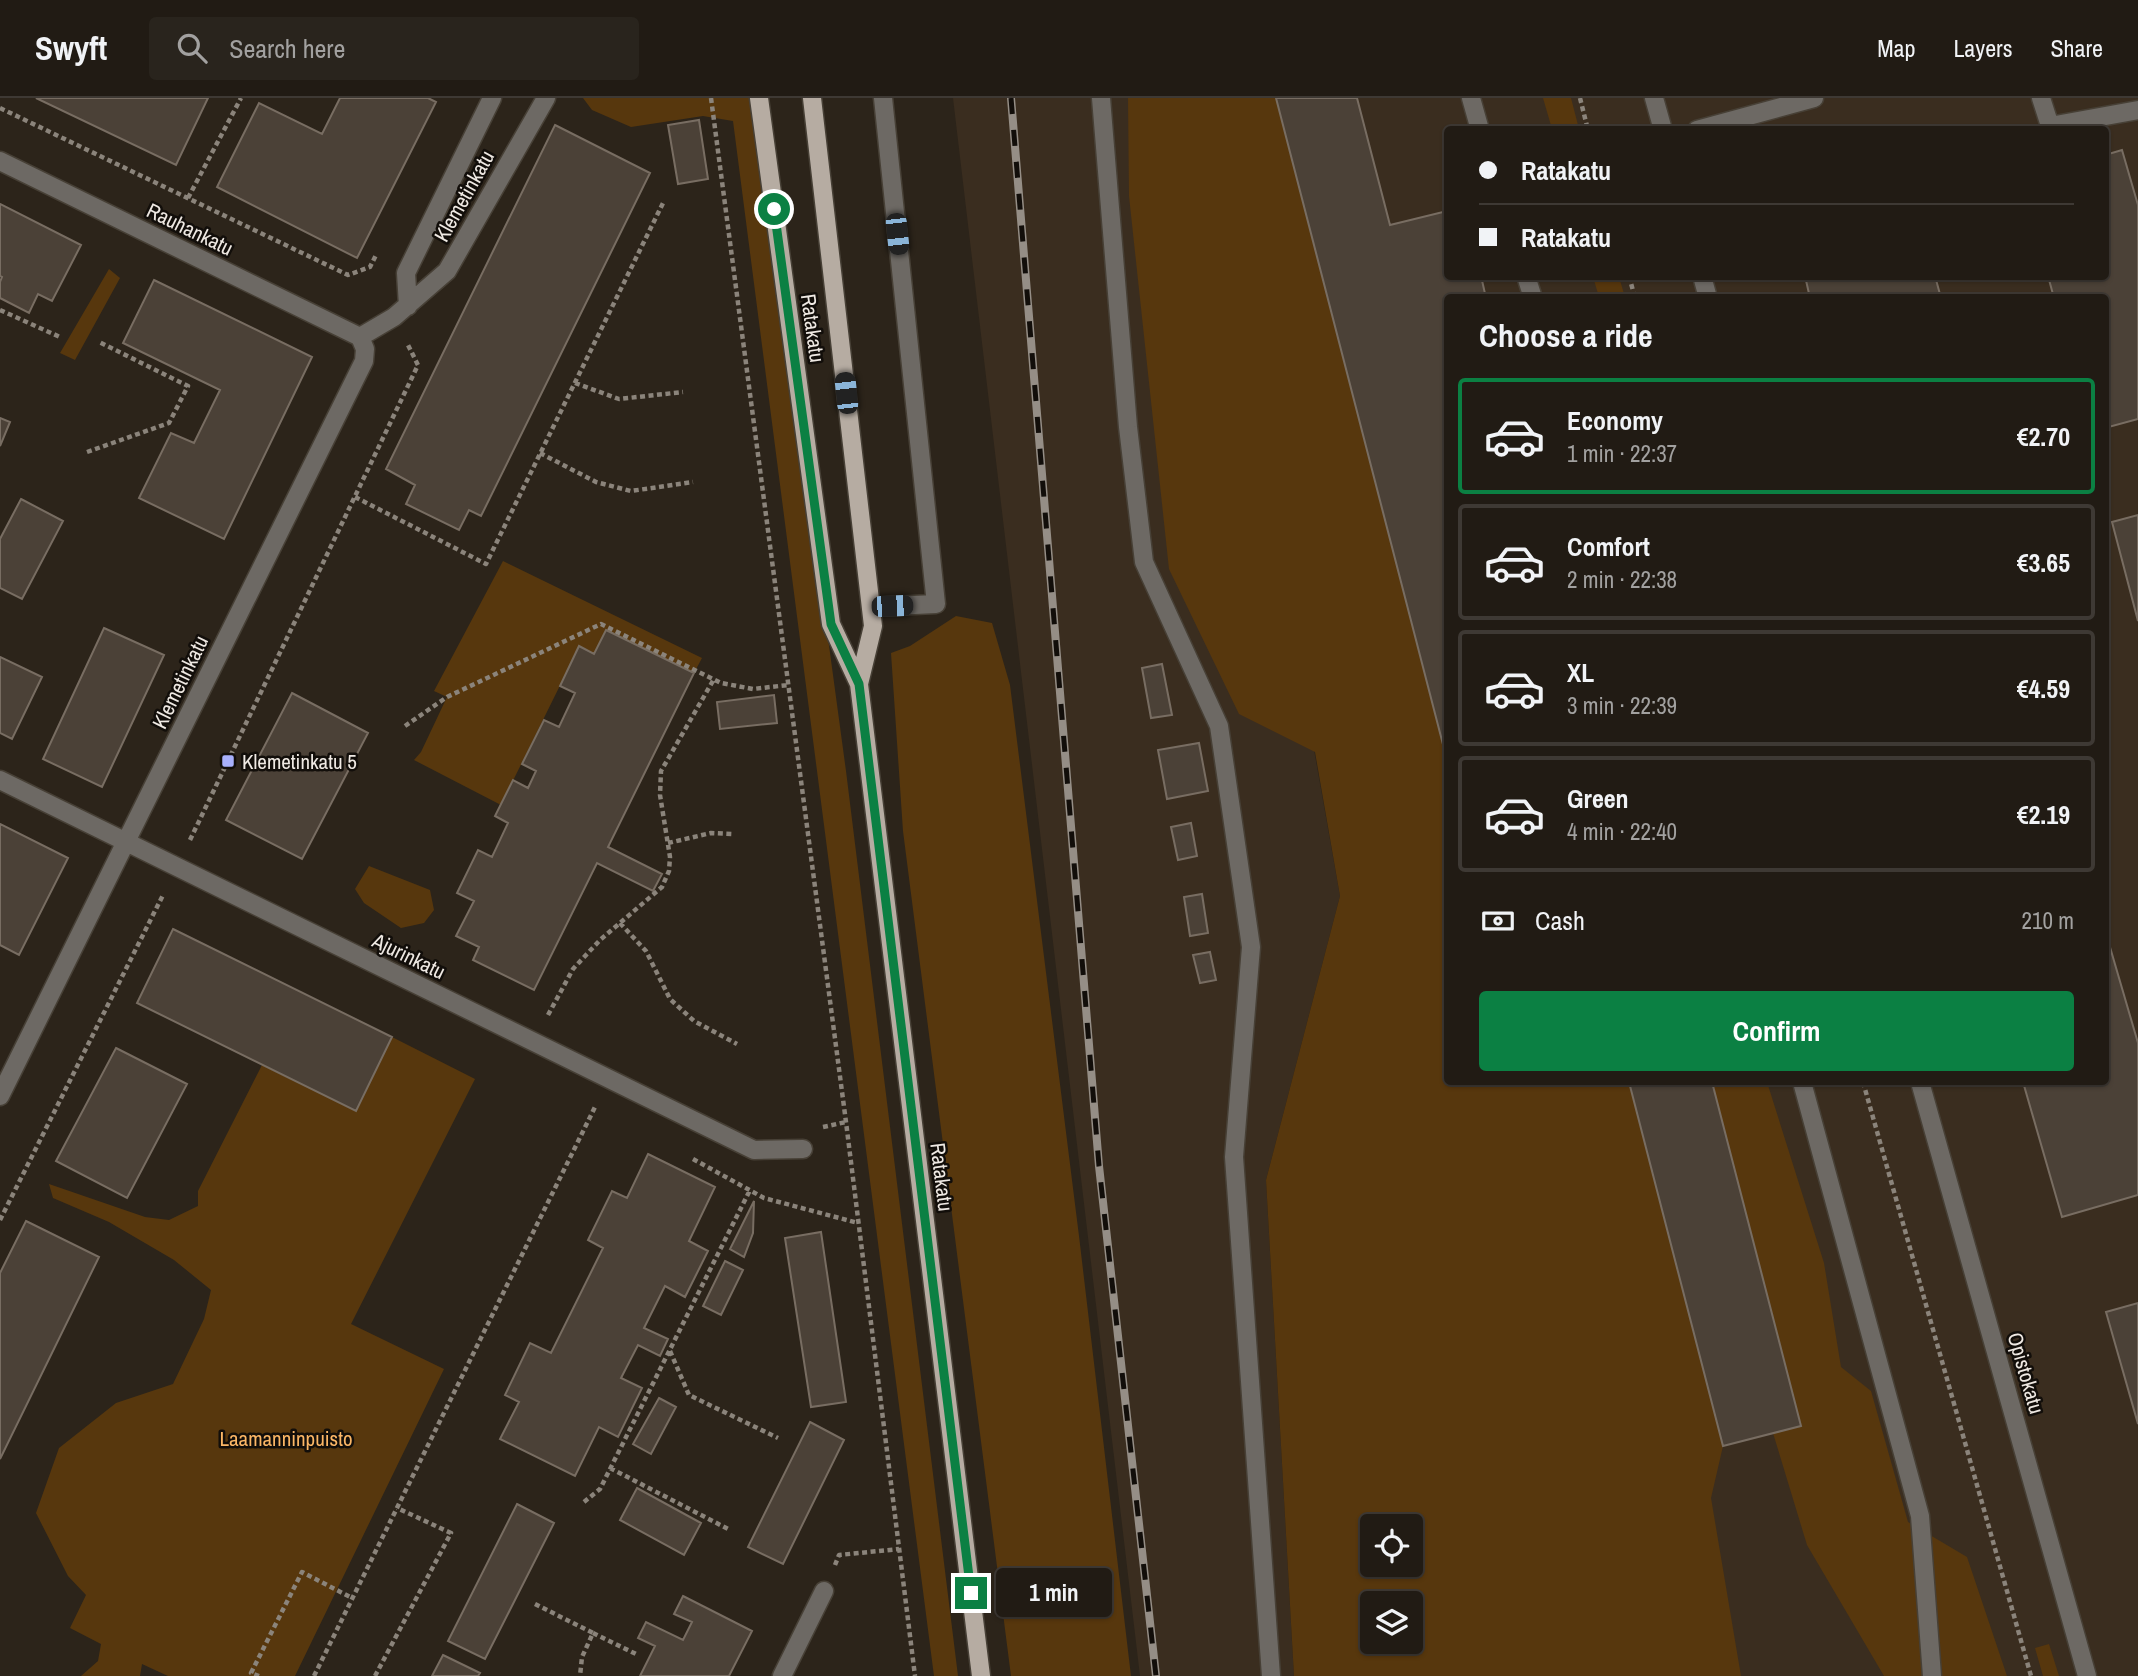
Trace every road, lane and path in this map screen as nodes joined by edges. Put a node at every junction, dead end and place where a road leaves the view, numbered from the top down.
1 (241, 98) edge
2 (492, 98) edge
3 (546, 98) edge
4 (711, 98) edge
5 (759, 98) edge
6 (812, 98) edge
7 (883, 98) edge
8 (1101, 98) edge
9 (1471, 98) edge
10 (1580, 98) edge
11 (1654, 98) edge
12 (1814, 98) edge
13 (2041, 98) edge
14 (0, 108) edge
15 (2138, 110) edge
16 (1479, 126) edge
17 (1587, 126) edge
18 (1662, 126) edge
19 (1712, 126) edge
20 (0, 162) edge
21 (188, 198) junction
22 (663, 203) dead end
23 (370, 267) dead end
24 (408, 306) junction
25 (0, 310) edge
26 (60, 337) dead end
27 (360, 337) junction
28 (99, 342) dead end
29 (418, 365) dead end
30 (575, 383) junction
31 (683, 392) dead end
32 (87, 452) dead end
33 (540, 453) junction
34 (693, 482) dead end
35 (355, 497) junction
36 (871, 607) junction
37 (714, 679) junction
38 (859, 684) junction
39 (788, 685) junction
40 (405, 726) dead end
41 (0, 780) edge
42 (732, 834) dead end
43 (190, 839) dead end
44 (126, 843) junction
45 (668, 843) junction
46 (163, 894) dead end
47 (620, 923) junction
48 (546, 1018) dead end
49 (737, 1044) dead end
50 (609, 1079) junction
51 (1803, 1085) edge
52 (1864, 1085) edge
53 (1921, 1085) edge
54 (0, 1096) edge
55 (803, 1149) dead end
56 (750, 1190) dead end
57 (0, 1220) edge
58 (670, 1351) junction
59 (778, 1438) dead end
60 (610, 1468) junction
61 (584, 1502) dead end
62 (397, 1508) junction
63 (730, 1530) dead end
64 (899, 1549) junction
65 (824, 1591) joint
66 (352, 1598) junction
67 (535, 1604) dead end
68 (593, 1633) junction
69 (636, 1654) dead end
70 (259, 1676) edge
71 (314, 1676) edge
72 (375, 1676) edge
73 (580, 1676) edge
74 (782, 1676) edge
75 (915, 1676) edge
76 (981, 1676) edge
77 (1271, 1676) edge
78 (1933, 1676) edge
79 (2031, 1676) edge
80 (2087, 1676) edge

1 - 21 path
2 - 24 street, Klemetinkatu
3 - 24 street, Klemetinkatu
4 - 39 path
5 - 38 main road, Ratakatu
6 - 36 main road, Ratakatu
7 - 36 street
8 - 77 street
9 - 16 street
10 - 17 path
11 - 18 street
12 - 19 street
13 - 15 street
14 - 21 path
20 - 27 street, Rauhankatu
21 - 23 path
22 - 30 path
24 - 27 street, Klemetinkatu
25 - 26 path
27 - 44 street, Klemetinkatu
28 - 32 path
29 - 35 path
30 - 31 path
30 - 33 path
33 - 34 path
33 - 35 path
35 - 43 path
36 - 38 main road, Ratakatu
37 - 39 path
37 - 40 path
37 - 45 path
38 - 76 main road, Ratakatu
39 - 64 path
41 - 44 street, Ajurinkatu
42 - 45 path
44 - 50 street, Ajurinkatu
44 - 54 street, Klemetinkatu
45 - 47 path
46 - 57 path
47 - 48 path
47 - 49 path
50 - 55 street, Ajurinkatu
50 - 62 path
51 - 78 street
52 - 79 path
53 - 80 street, Opistokatu
56 - 58 path
58 - 59 path
58 - 60 path
60 - 61 path
60 - 63 path
62 - 66 path
62 - 72 path
64 - 65 path
64 - 75 path
65 - 74 street
66 - 70 path
66 - 71 path
67 - 68 path
68 - 69 path
68 - 73 path

